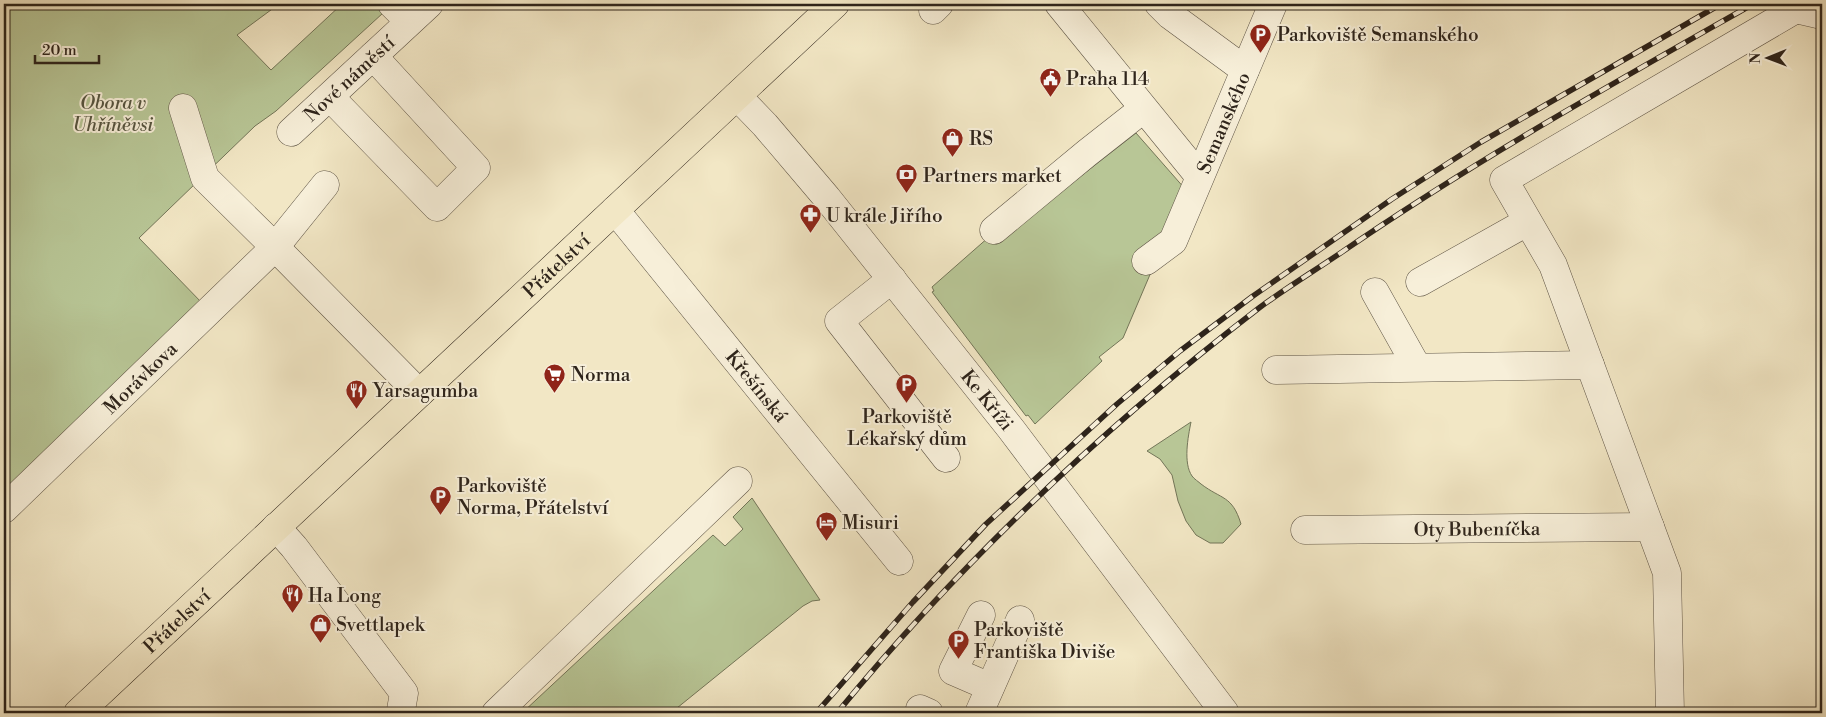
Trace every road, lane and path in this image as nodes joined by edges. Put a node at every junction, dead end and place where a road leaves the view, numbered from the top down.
1 (835, 4) edge
2 (1059, 4) edge
3 (1159, 4) edge
4 (1274, 4) edge
5 (410, 10) edge
6 (1822, 15) edge
7 (373, 56) junction
8 (1245, 70) junction
9 (737, 96) junction
10 (330, 97) junction
11 (183, 108) dead end
12 (1144, 109) junction
13 (291, 132) dead end
14 (1199, 176) junction
15 (326, 185) dead end
16 (615, 210) junction
17 (1527, 222) junction
18 (994, 230) dead end
19 (275, 247) junction
20 (1146, 261) dead end
21 (892, 279) junction
22 (1420, 282) dead end
23 (1375, 292) dead end
24 (1590, 364) junction
25 (1417, 367) junction
26 (1276, 370) dead end
27 (419, 393) junction
28 (946, 458) dead end
29 (738, 481) dead end
30 (4, 509) edge
31 (1650, 527) junction
32 (276, 528) junction
33 (1306, 530) dead end
34 (899, 561) dead end
35 (981, 615) dead end
36 (1020, 620) dead end
37 (990, 687) junction
38 (78, 713) edge
39 (402, 713) edge
40 (496, 713) edge
41 (978, 713) edge
42 (1225, 713) edge
43 (1670, 713) edge

1 - 9 main road, Přátelství
2 - 12 street
3 - 8 street
4 - 8 street, Semanského
5 - 7 street, Nové náměstí
6 - 17 street
7 - 10 street, Nové náměstí
7 - 10 street
8 - 14 street, Semanského
9 - 16 main road, Přátelství
9 - 21 street, Ke Kříži
10 - 13 street, Nové náměstí
11 - 19 street
12 - 14 street
12 - 18 street
14 - 20 street, Semanského
15 - 19 street, Morávkova
16 - 27 main road, Přátelství
16 - 34 street, Křešínská
17 - 22 street
17 - 24 street
19 - 27 street
19 - 30 street, Morávkova
21 - 28 street
21 - 42 street, Ke Kříži
23 - 25 street
24 - 25 street
24 - 31 street
25 - 26 street
27 - 32 main road, Přátelství
29 - 40 street
31 - 33 street, Oty Bubeníčka
31 - 43 street
32 - 38 main road, Přátelství
32 - 39 street
35 - 37 street
36 - 37 street
37 - 41 street

